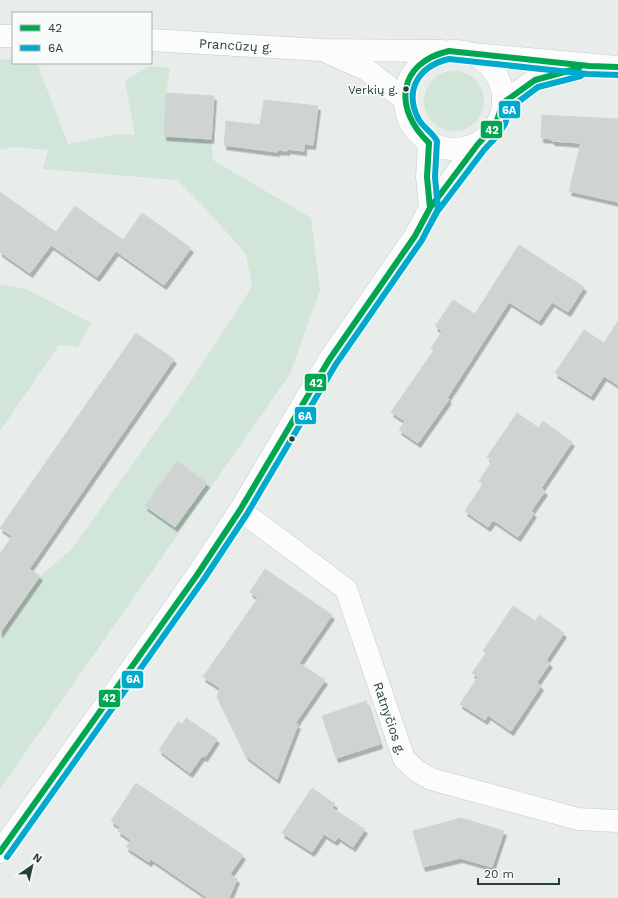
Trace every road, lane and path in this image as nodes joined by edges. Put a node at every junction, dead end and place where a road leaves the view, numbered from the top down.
1 (0, 36) edge
2 (12, 36) edge
3 (152, 40) edge
4 (321, 50) junction
5 (449, 51) junction
6 (473, 54) junction
7 (589, 66) junction
8 (618, 67) edge
9 (404, 99) junction
10 (504, 103) junction
11 (429, 143) junction
12 (478, 144) junction
13 (430, 208) junction
14 (240, 510) junction
15 (618, 821) edge
16 (0, 852) edge

1 - 2 street
3 - 4 street, Prancūzų g.
4 - 5 street, Prancūzų g.
4 - 9 street, Prancūzų g.
5 - 6 street
5 - 9 street
6 - 7 street
6 - 10 street
7 - 8 street
7 - 10 street
9 - 11 street
10 - 12 street
11 - 12 street
11 - 13 street
12 - 13 street
13 - 14 street
14 - 15 street, Ratnyčios g.
14 - 16 street

